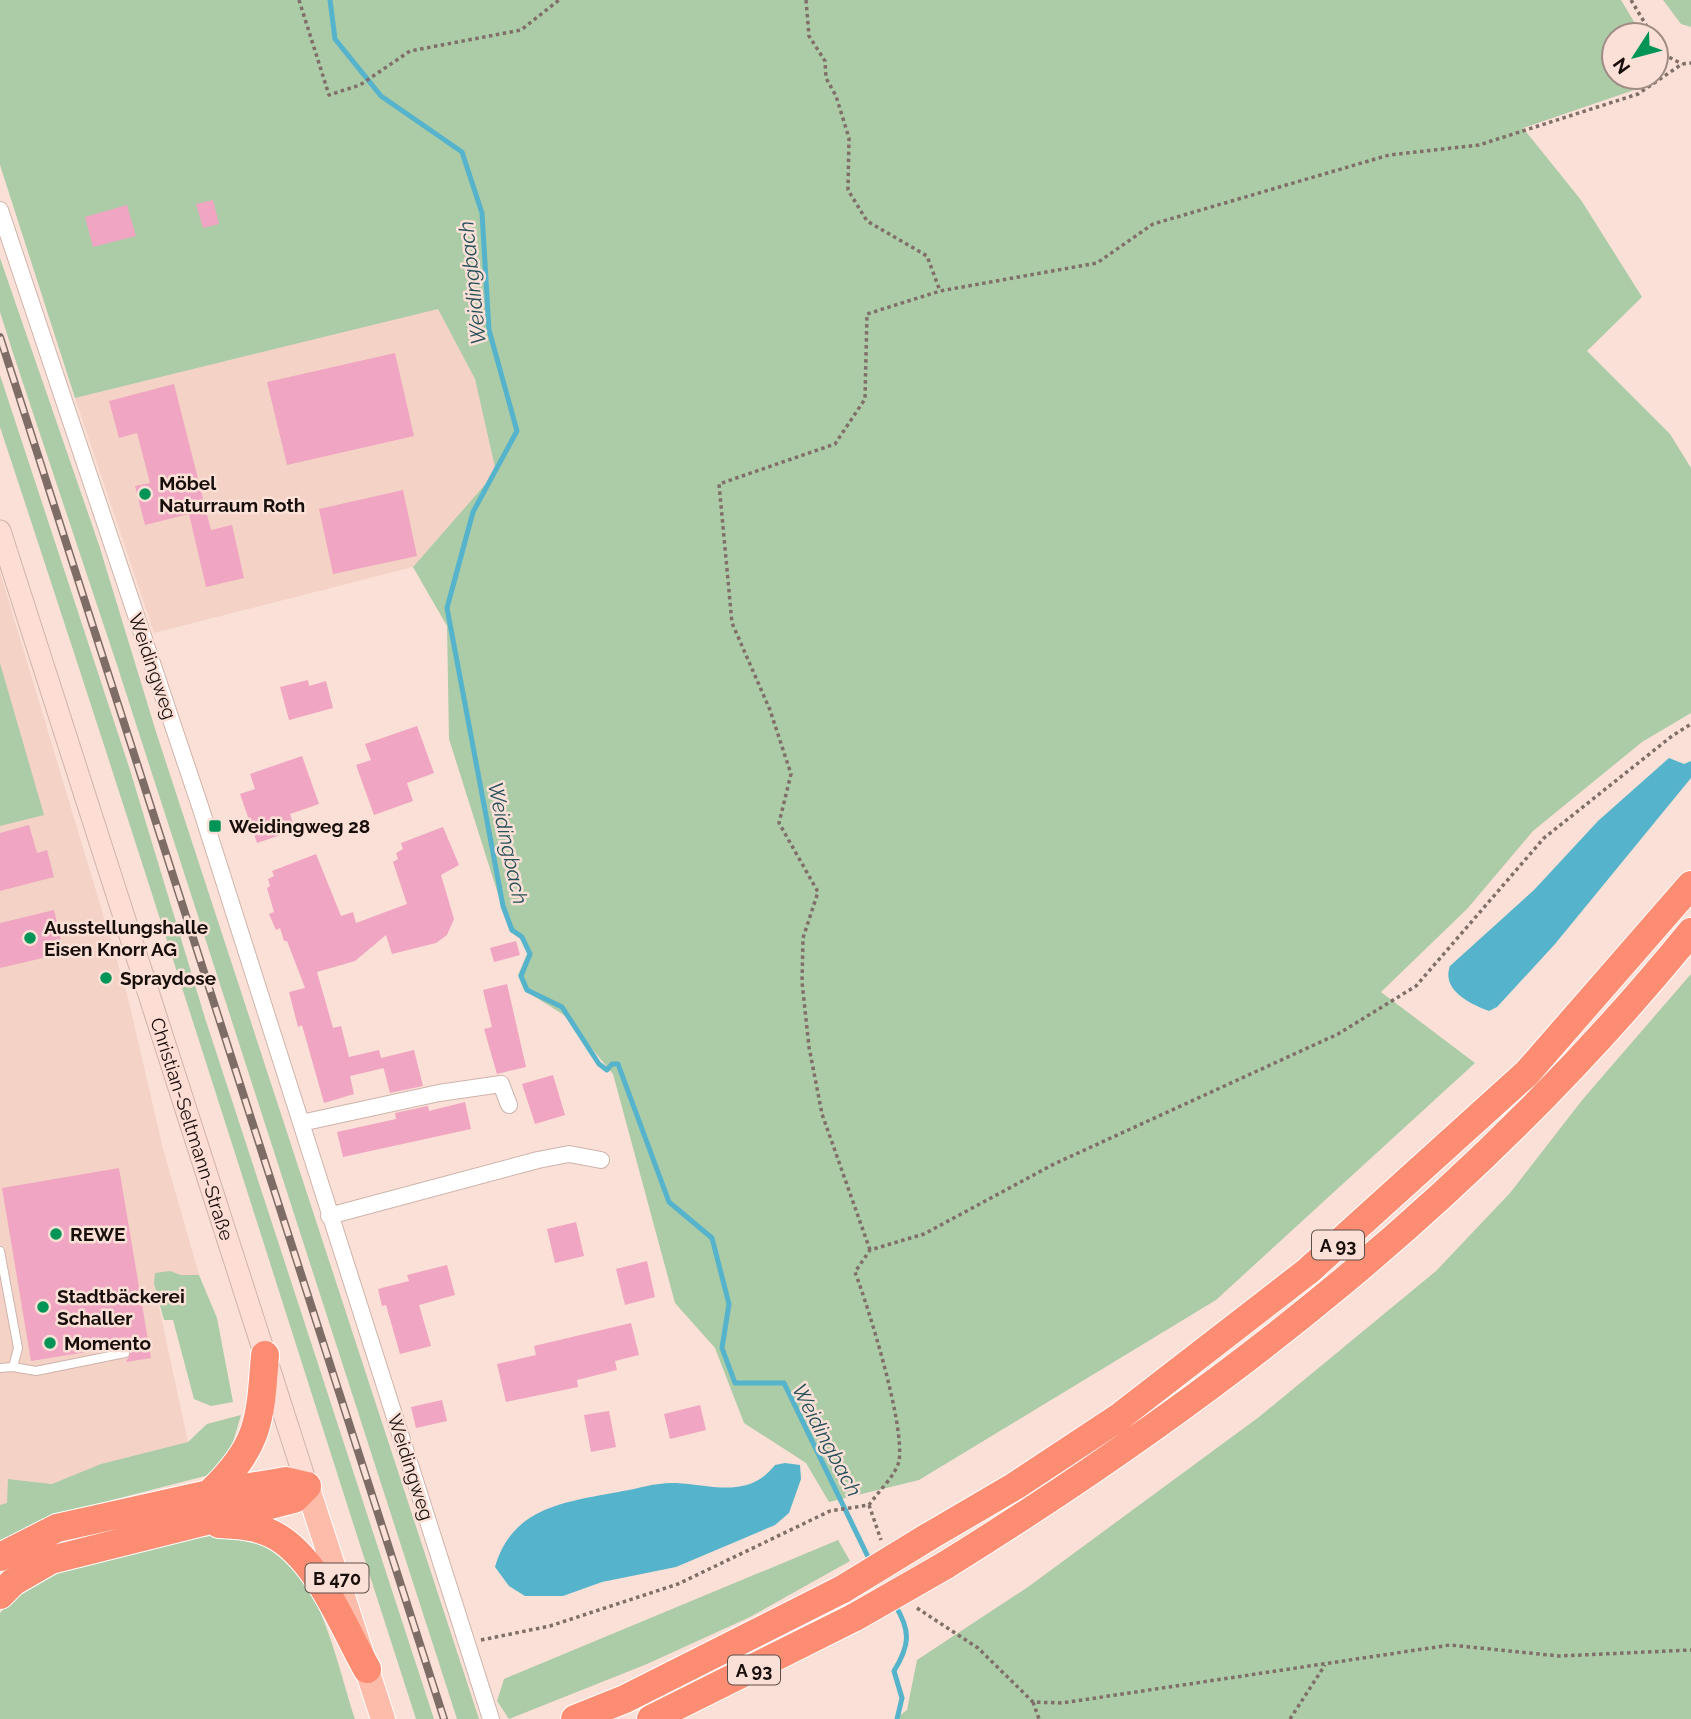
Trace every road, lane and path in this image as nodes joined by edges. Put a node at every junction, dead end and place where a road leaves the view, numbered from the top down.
1 (299, 0) edge
2 (559, 0) edge
3 (806, 0) edge
4 (1631, 0) edge
5 (1644, 21) edge
6 (1670, 58) edge
7 (1691, 63) edge
8 (1682, 64) junction
9 (0, 210) edge
10 (940, 291) junction
11 (0, 531) edge
12 (1691, 724) edge
13 (1691, 885) edge
14 (1691, 932) edge
15 (509, 1105) dead end
16 (301, 1124) junction
17 (601, 1160) dead end
18 (329, 1216) junction
19 (870, 1250) junction
20 (0, 1251) edge
21 (125, 1353) dead end
22 (265, 1355) junction
23 (13, 1367) junction
24 (0, 1368) edge
25 (307, 1486) junction
26 (209, 1494) junction
27 (199, 1523) junction
28 (0, 1557) edge
29 (0, 1595) edge
30 (918, 1610) dead end
31 (468, 1643) junction
32 (1691, 1650) edge
33 (1325, 1665) junction
34 (367, 1669) junction
35 (1033, 1703) junction
36 (383, 1719) edge
37 (491, 1719) edge
38 (575, 1719) edge
39 (651, 1719) edge
40 (1039, 1719) edge
41 (1290, 1719) edge

1 - 2 path
3 - 10 path
4 - 5 path
6 - 8 path
7 - 8 path
8 - 10 path
9 - 16 street, Weidingweg
10 - 19 path
11 - 22 main road, Christian-Seltmann-Straße
12 - 19 path
13 - 38 highway, A 93, bridge
14 - 39 highway, A 93, bridge
15 - 16 street
16 - 18 street, Weidingweg
17 - 18 street
18 - 31 street, Weidingweg
19 - 31 path
20 - 23 lane
21 - 23 lane
22 - 25 main road, Christian-Seltmann-Straße
22 - 26 highway
23 - 24 lane
25 - 26 highway
25 - 27 highway
25 - 34 main road, B 470
26 - 28 highway
27 - 29 highway
27 - 34 highway
30 - 35 path
31 - 37 street, Weidingweg
32 - 33 path
33 - 35 path
33 - 41 path
34 - 36 main road, B 470
35 - 40 path

